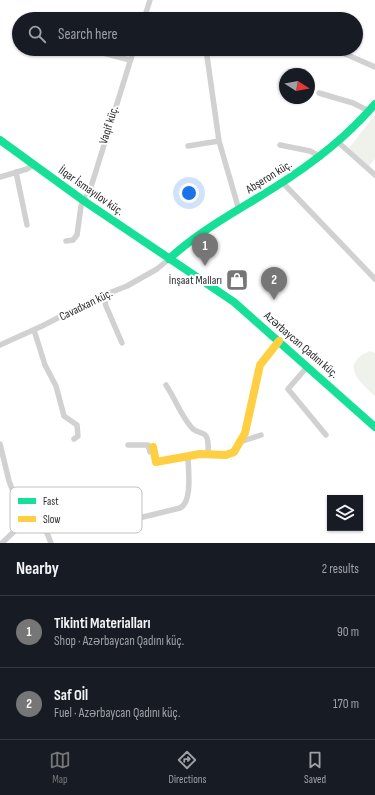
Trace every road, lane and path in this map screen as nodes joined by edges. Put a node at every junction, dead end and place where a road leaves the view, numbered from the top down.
1 (150, 0) edge
2 (146, 12) edge
3 (115, 56) edge
4 (131, 56) edge
5 (207, 56) edge
6 (350, 56) edge
7 (130, 60) junction
8 (375, 67) edge
9 (319, 93) dead end
10 (375, 104) edge
11 (369, 111) junction
12 (0, 140) edge
13 (218, 141) junction
14 (339, 143) junction
15 (280, 145) dead end
16 (188, 146) dead end
17 (321, 157) junction
18 (33, 165) junction
19 (16, 172) junction
20 (375, 175) edge
21 (0, 177) edge
22 (283, 183) junction
23 (84, 201) junction
24 (239, 210) junction
25 (27, 225) dead end
26 (66, 241) dead end
27 (168, 259) junction
28 (375, 279) edge
29 (103, 295) junction
30 (34, 330) junction
31 (279, 341) junction
32 (122, 343) dead end
33 (0, 345) edge
34 (308, 366) junction
35 (166, 385) dead end
36 (375, 427) edge
37 (261, 435) dead end
38 (326, 435) dead end
39 (74, 439) dead end
40 (240, 442) junction
41 (0, 444) edge
42 (128, 445) dead end
43 (153, 447) dead end
44 (208, 454) junction
45 (188, 456) junction
46 (156, 462) junction
47 (11, 487) edge
48 (142, 517) edge
49 (12, 533) edge
50 (48, 533) edge
51 (2, 543) edge
52 (51, 543) edge

1 - 2 street
3 - 7 street
4 - 7 street, Vaqif küç.
5 - 13 street
6 - 8 street
7 - 23 street, Vaqif küç.
9 - 11 street
10 - 11 main road, Abşeron küç.
11 - 14 main road, Abşeron küç.
12 - 18 main road, İlqar İsmayılov küç.
13 - 16 street
13 - 24 street
14 - 17 main road, Abşeron küç.
14 - 20 street
15 - 17 street
17 - 22 main road, Abşeron küç.
18 - 19 street
18 - 23 main road, İlqar İsmayılov küç.
19 - 21 street
19 - 25 street
22 - 24 main road, Abşeron küç.
22 - 28 street
23 - 26 street, Vaqif küç.
23 - 27 main road, İlqar İsmayılov küç.
24 - 27 main road, Abşeron küç.
27 - 29 street, Cavadxan küç.
27 - 31 main road, Azərbaycan Qadını küç.
29 - 30 street, Cavadxan küç.
29 - 32 street
30 - 33 street, Cavadxan küç.
30 - 39 street
31 - 34 main road, Azərbaycan Qadını küç.
31 - 40 main road
34 - 36 main road, Azərbaycan Qadını küç.
34 - 38 street
35 - 44 street
37 - 40 street
40 - 44 main road
41 - 47 street
42 - 46 street
43 - 46 main road
44 - 45 main road
45 - 46 main road
45 - 48 street
49 - 51 street
50 - 52 street

